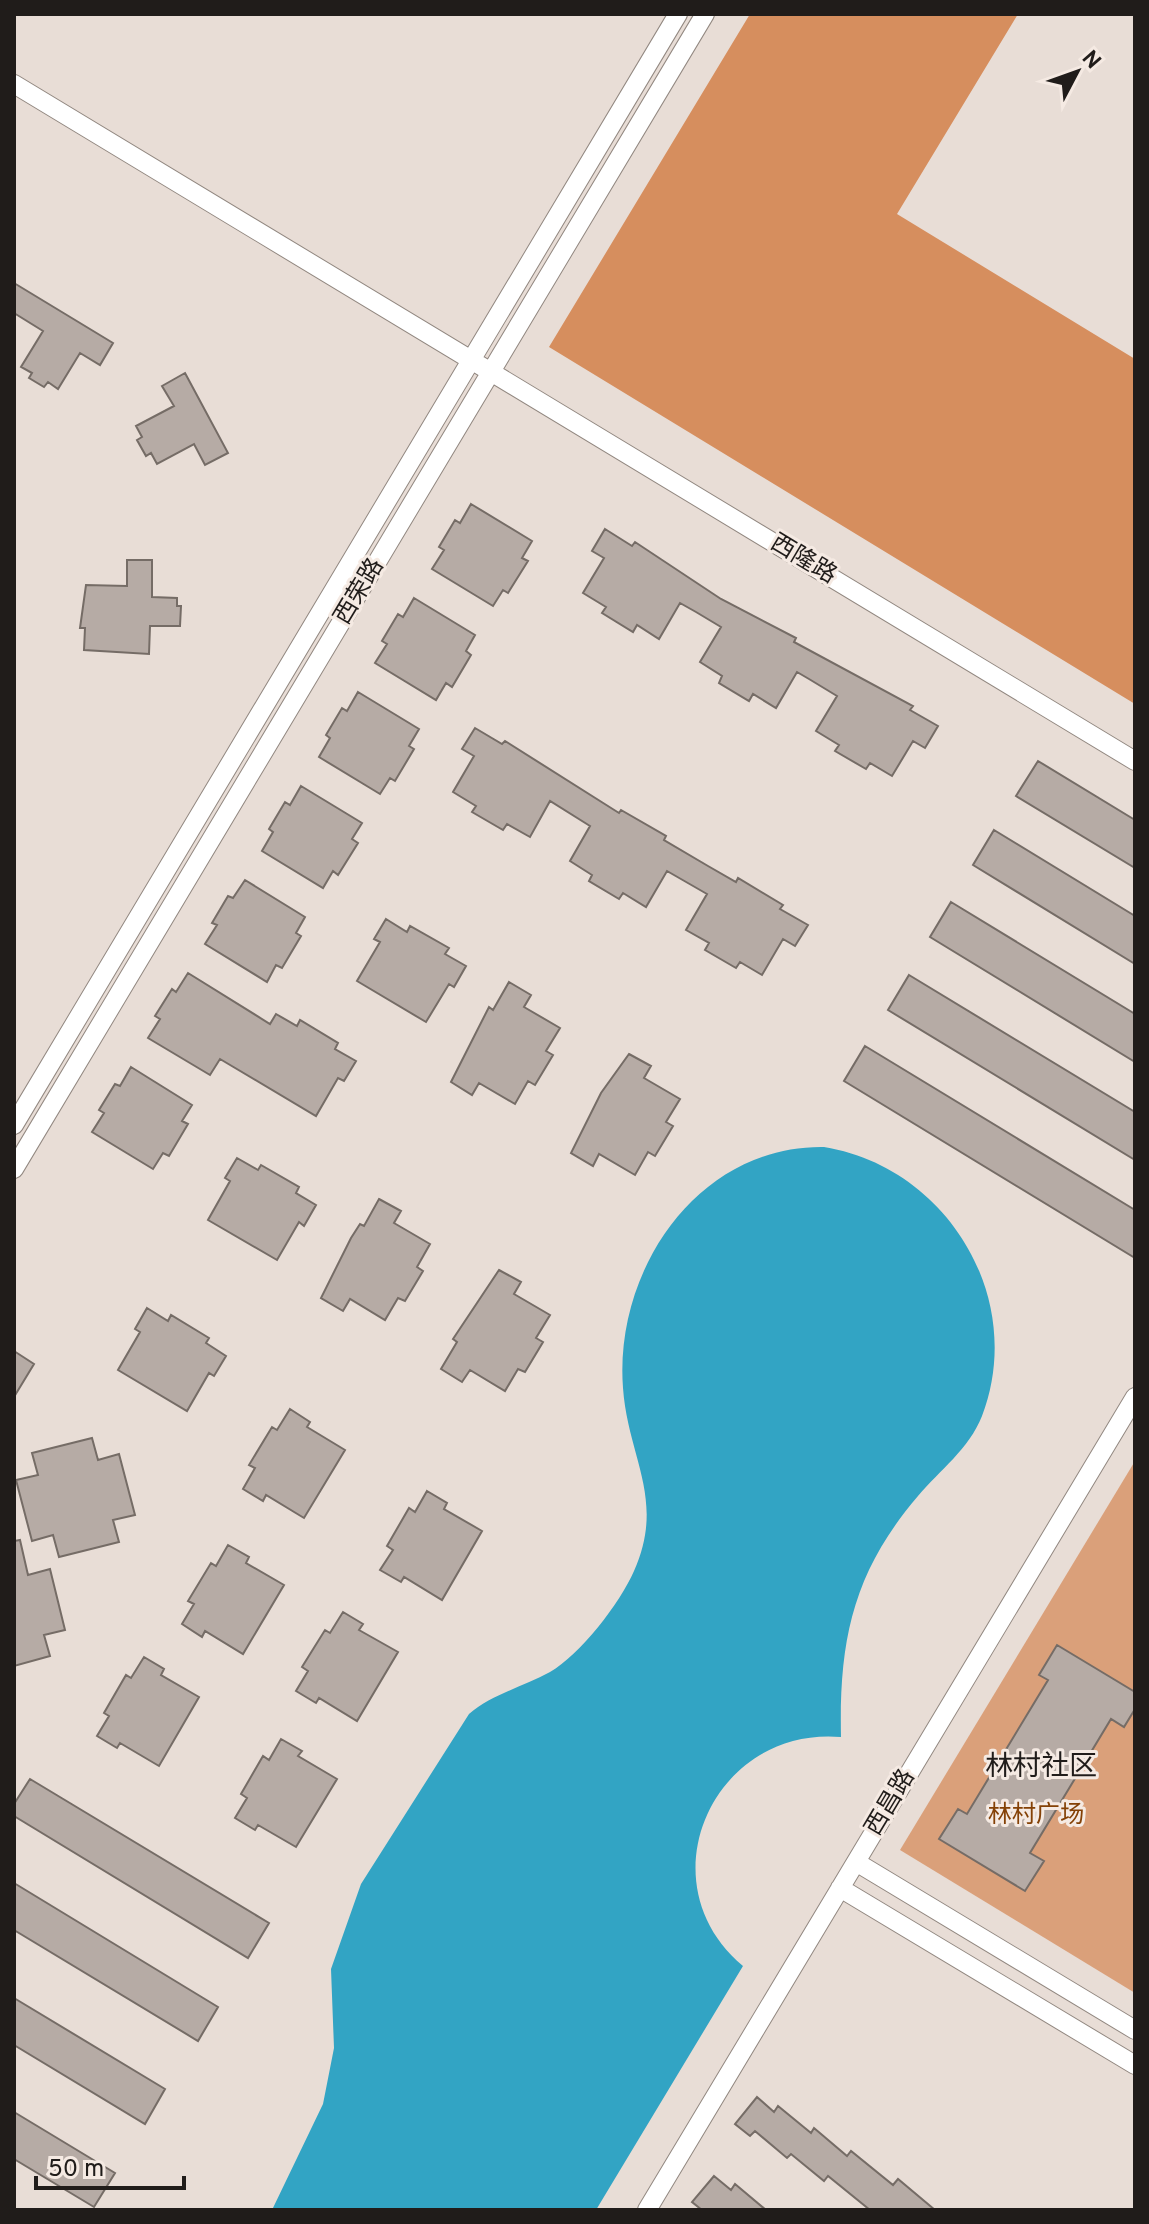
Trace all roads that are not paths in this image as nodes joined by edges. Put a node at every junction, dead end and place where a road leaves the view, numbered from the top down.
1 (678, 14) edge
2 (705, 14) edge
3 (14, 84) edge
4 (472, 360) junction
5 (491, 372) junction
6 (1135, 761) edge
7 (14, 1125) edge
8 (14, 1169) edge
9 (1135, 1397) edge
10 (856, 1862) junction
11 (840, 1888) junction
12 (1135, 2030) edge
13 (1135, 2065) edge
14 (647, 2210) edge

1 - 4 street, 西荣路
2 - 5 street, 西荣路
3 - 4 street, 西隆路
4 - 5 street, 西隆路
4 - 7 street, 西荣路
5 - 6 street, 西隆路
5 - 8 street, 西荣路
9 - 10 street, 西昌路
10 - 11 street, 西昌路
10 - 12 street
11 - 13 street
11 - 14 street, 西昌路

